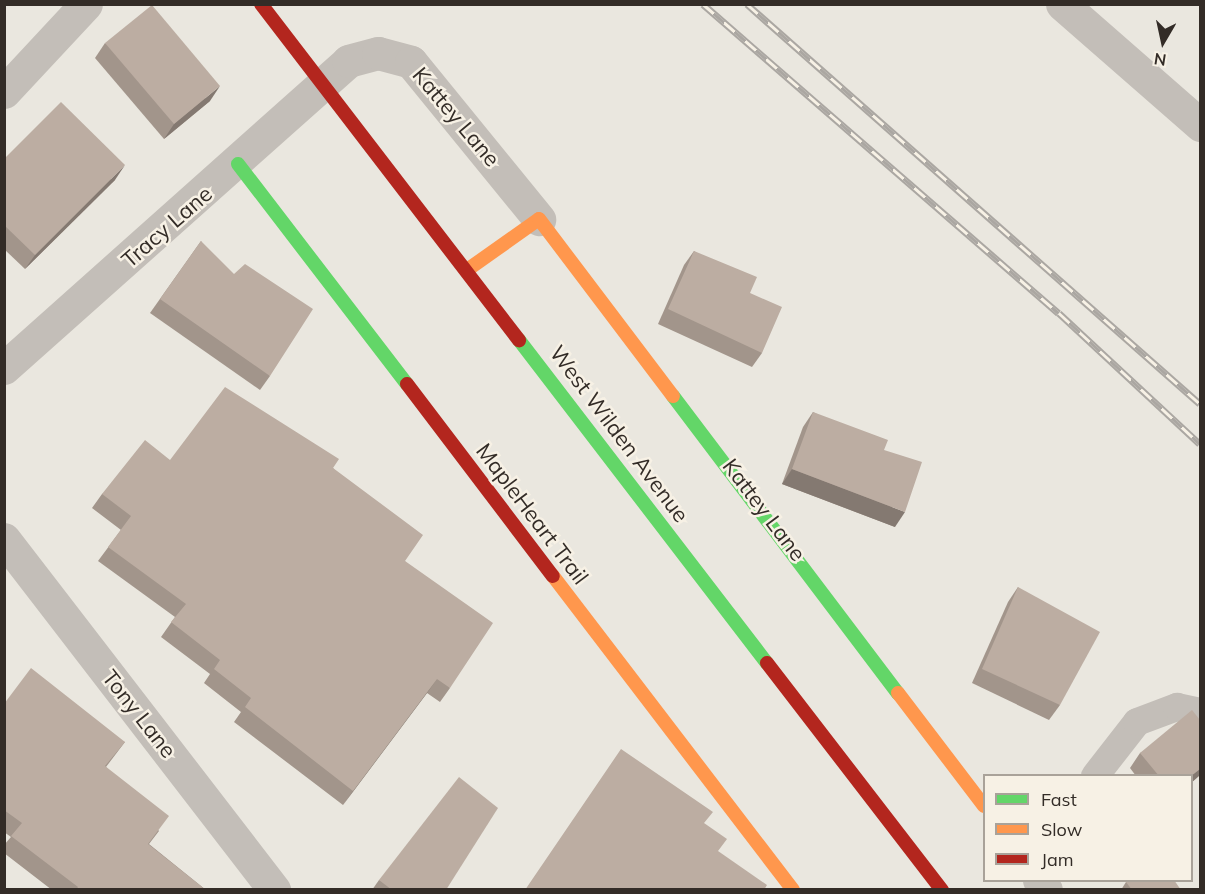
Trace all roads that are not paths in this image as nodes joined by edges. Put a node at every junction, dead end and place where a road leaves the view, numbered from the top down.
1 (86, 4) edge
2 (261, 4) edge
3 (1062, 4) edge
4 (322, 78) junction
5 (4, 92) edge
6 (1200, 125) edge
7 (238, 164) junction
8 (539, 219) junction
9 (467, 270) junction
10 (4, 368) edge
11 (4, 539) edge
12 (1200, 712) edge
13 (1097, 774) edge
14 (983, 805) edge
15 (274, 890) edge
16 (793, 890) edge
17 (942, 890) edge

1 - 5 street
2 - 4 street, West Wilden Avenue
3 - 6 street
4 - 7 street, Tracy Lane
4 - 8 street, Kattey Lane
4 - 9 street, West Wilden Avenue
7 - 10 street, Tracy Lane
7 - 16 street, MapleHeart Trail
8 - 9 street
8 - 14 street, Kattey Lane
9 - 17 street, West Wilden Avenue
11 - 15 street, Tony Lane
12 - 13 lane

